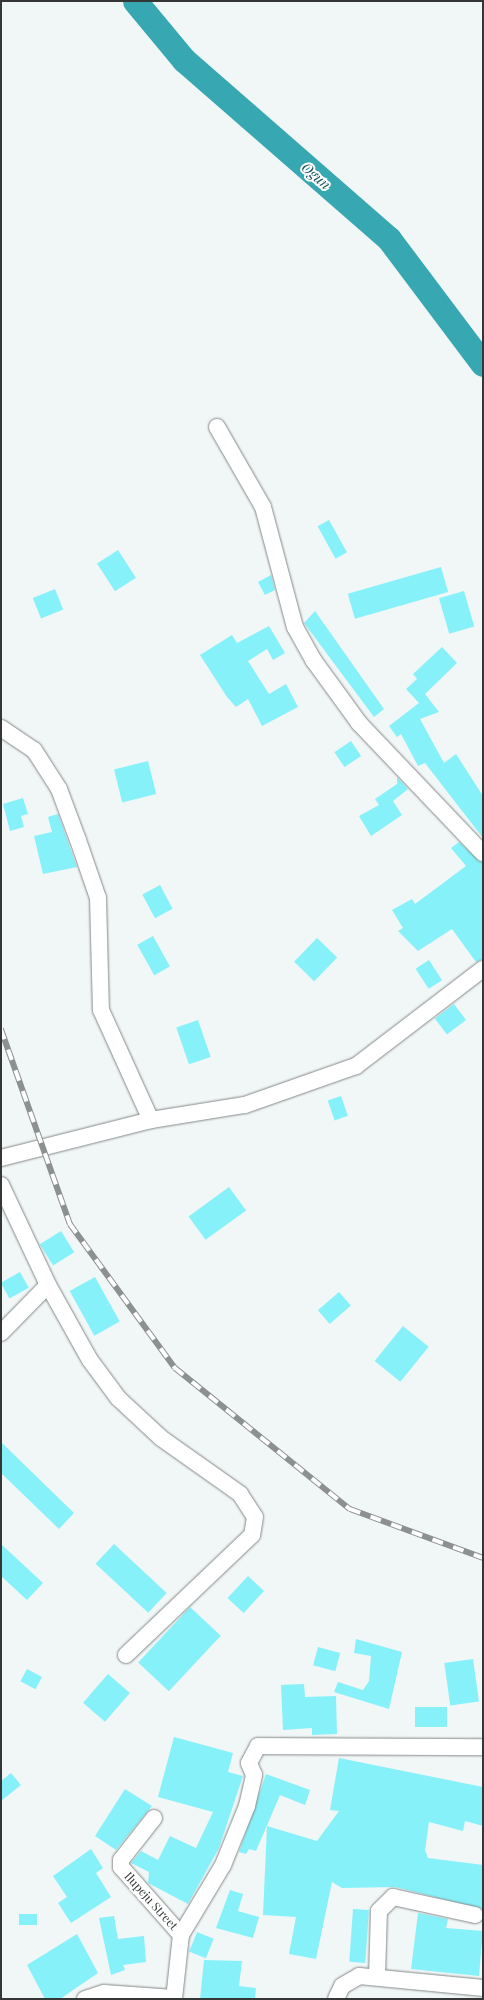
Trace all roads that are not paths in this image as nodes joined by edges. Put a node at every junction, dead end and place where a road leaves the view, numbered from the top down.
1 (216, 427) dead end
2 (1, 728) edge
3 (483, 853) edge
4 (483, 969) edge
5 (151, 1120) junction
6 (1, 1158) edge
7 (1, 1185) edge
8 (48, 1285) junction
9 (1, 1333) edge
10 (126, 1655) dead end
11 (483, 1747) edge
12 (154, 1818) dead end
13 (475, 1915) dead end
14 (181, 1935) junction
15 (376, 1977) junction
16 (483, 1988) edge
17 (174, 1998) edge
18 (85, 1999) edge
19 (336, 1999) edge

1 - 3 street
2 - 5 street
4 - 5 street
5 - 6 street
7 - 8 street
8 - 9 street
8 - 10 street
11 - 14 street
12 - 14 street, Ilupeju Street
13 - 15 street
14 - 17 street
15 - 16 street
15 - 19 street
17 - 18 street

